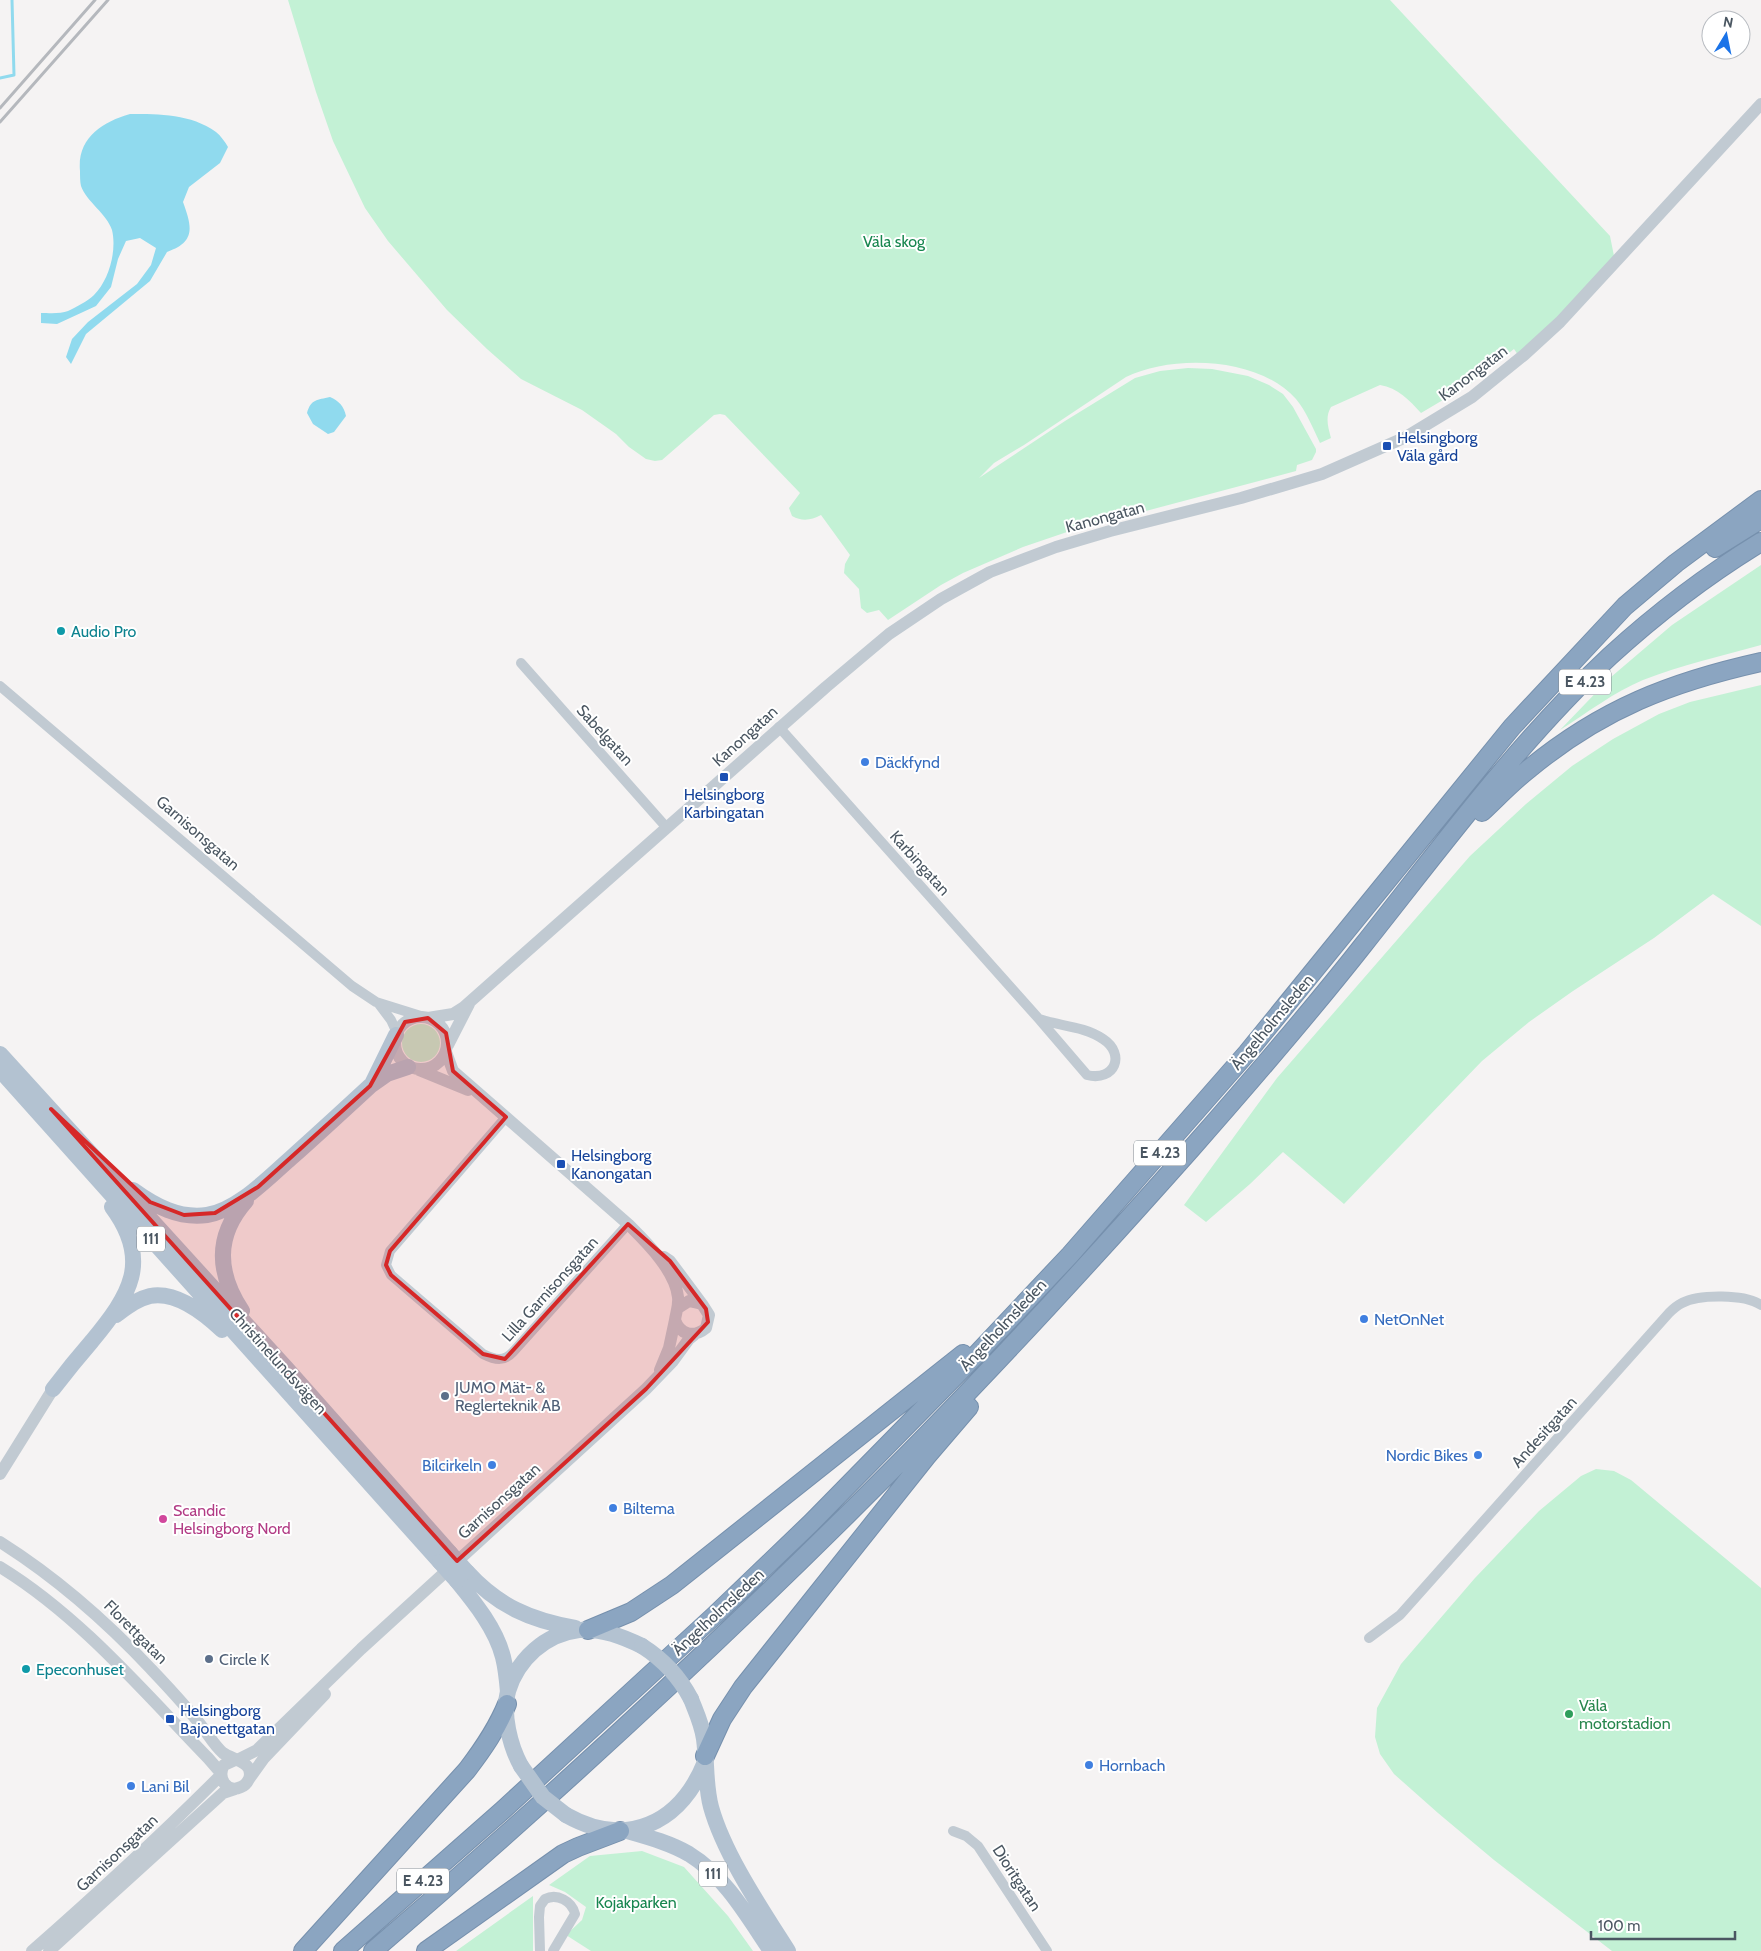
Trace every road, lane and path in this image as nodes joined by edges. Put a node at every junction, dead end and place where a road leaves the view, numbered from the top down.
1 (1761, 104) edge
2 (1761, 500) edge
3 (1761, 519) edge
4 (1761, 542) edge
5 (1598, 636) junction
6 (1761, 662) edge
7 (521, 663) dead end
8 (0, 686) edge
9 (780, 727) junction
10 (667, 828) junction
11 (1437, 852) junction
12 (376, 1002) junction
13 (470, 1002) junction
14 (426, 1017) junction
15 (1039, 1019) junction
16 (396, 1034) junction
17 (447, 1048) junction
18 (0, 1054) edge
19 (411, 1068) junction
20 (0, 1070) edge
21 (370, 1086) junction
22 (486, 1099) junction
23 (51, 1109) junction
24 (506, 1117) junction
25 (70, 1148) junction
26 (258, 1187) junction
27 (628, 1224) junction
28 (652, 1249) junction
29 (1062, 1292) junction
30 (702, 1304) junction
31 (1761, 1305) edge
32 (1018, 1310) junction
33 (677, 1314) junction
34 (110, 1319) junction
35 (694, 1334) junction
36 (286, 1368) junction
37 (658, 1375) junction
38 (53, 1389) joint
39 (302, 1408) junction
40 (0, 1474) edge
41 (0, 1542) edge
42 (445, 1558) junction
43 (0, 1567) edge
44 (462, 1577) junction
45 (585, 1630) junction
46 (1370, 1638) dead end
47 (361, 1649) junction
48 (507, 1698) junction
49 (705, 1758) junction
50 (236, 1760) junction
51 (221, 1774) junction
52 (248, 1779) junction
53 (235, 1789) junction
54 (952, 1830) dead end
55 (624, 1831) junction
56 (32, 1951) edge
57 (49, 1951) edge
58 (303, 1951) edge
59 (343, 1951) edge
60 (373, 1951) edge
61 (426, 1951) edge
62 (540, 1951) edge
63 (553, 1951) edge
64 (771, 1951) edge
65 (788, 1951) edge
66 (1047, 1951) edge

1 - 9 street, Kanongatan
2 - 5 highway
3 - 5 highway, E 4.23
4 - 11 highway, E 4.23
5 - 32 highway, Ängelholmsleden / E 4.23
6 - 11 highway
7 - 10 street, Sabelgatan
8 - 12 street, Garnisonsgatan
9 - 10 street, Kanongatan
9 - 15 street, Karbingatan
10 - 13 street, Kanongatan
11 - 29 highway, Ängelholmsleden / E 4.23
12 - 14 street, Garnisonsgatan
12 - 16 street, Garnisonsgatan
13 - 14 street, Kanongatan
13 - 17 street, Kanongatan
14 - 16 street
14 - 17 street
15 - 15 street, Karbingatan
16 - 19 street
16 - 21 main road
17 - 19 street
17 - 22 street, Garnisonsgatan
18 - 23 main road, Christinelundsvägen / 111
19 - 21 main road
19 - 22 street, Garnisonsgatan
20 - 25 main road, Christinelundsvägen / 111
21 - 26 main road
22 - 24 street, Garnisonsgatan
23 - 26 main road
23 - 36 main road, Christinelundsvägen / 111
24 - 27 street, Garnisonsgatan
24 - 27 street, Lilla Garnisonsgatan
25 - 34 main road
25 - 39 main road, Christinelundsvägen / 111
26 - 36 main road
27 - 28 street, Garnisonsgatan
28 - 30 street, Garnisonsgatan
28 - 33 street, Garnisonsgatan
29 - 49 highway
29 - 60 highway, Ängelholmsleden / E 4.23
30 - 33 street
30 - 35 street, Garnisonsgatan
31 - 46 street, Andesitgatan
32 - 45 highway
32 - 59 highway, Ängelholmsleden / E 4.23
33 - 35 street
33 - 37 street, Garnisonsgatan
34 - 38 main road
34 - 39 main road
35 - 37 street, Garnisonsgatan
36 - 42 main road, Christinelundsvägen / 111
37 - 47 street, Garnisonsgatan
38 - 40 street
39 - 42 main road, Christinelundsvägen / 111
41 - 50 street, Florettgatan
42 - 44 main road, Christinelundsvägen / 111, bridge
43 - 51 street
44 - 45 main road, Christinelundsvägen / 111
44 - 48 main road, Christinelundsvägen / 111
45 - 48 main road
45 - 49 main road, 111, bridge
47 - 50 street, Garnisonsgatan
47 - 52 street, Garnisonsgatan
48 - 55 main road, 111, bridge
48 - 58 highway
49 - 55 main road
49 - 65 main road, 111
50 - 51 street, Garnisonsgatan
50 - 52 street
51 - 53 street
51 - 56 street, Garnisonsgatan
52 - 53 street, Garnisonsgatan
53 - 57 street, Garnisonsgatan
54 - 66 street, Dioritgatan
55 - 61 highway
55 - 64 main road, 111
62 - 63 street

